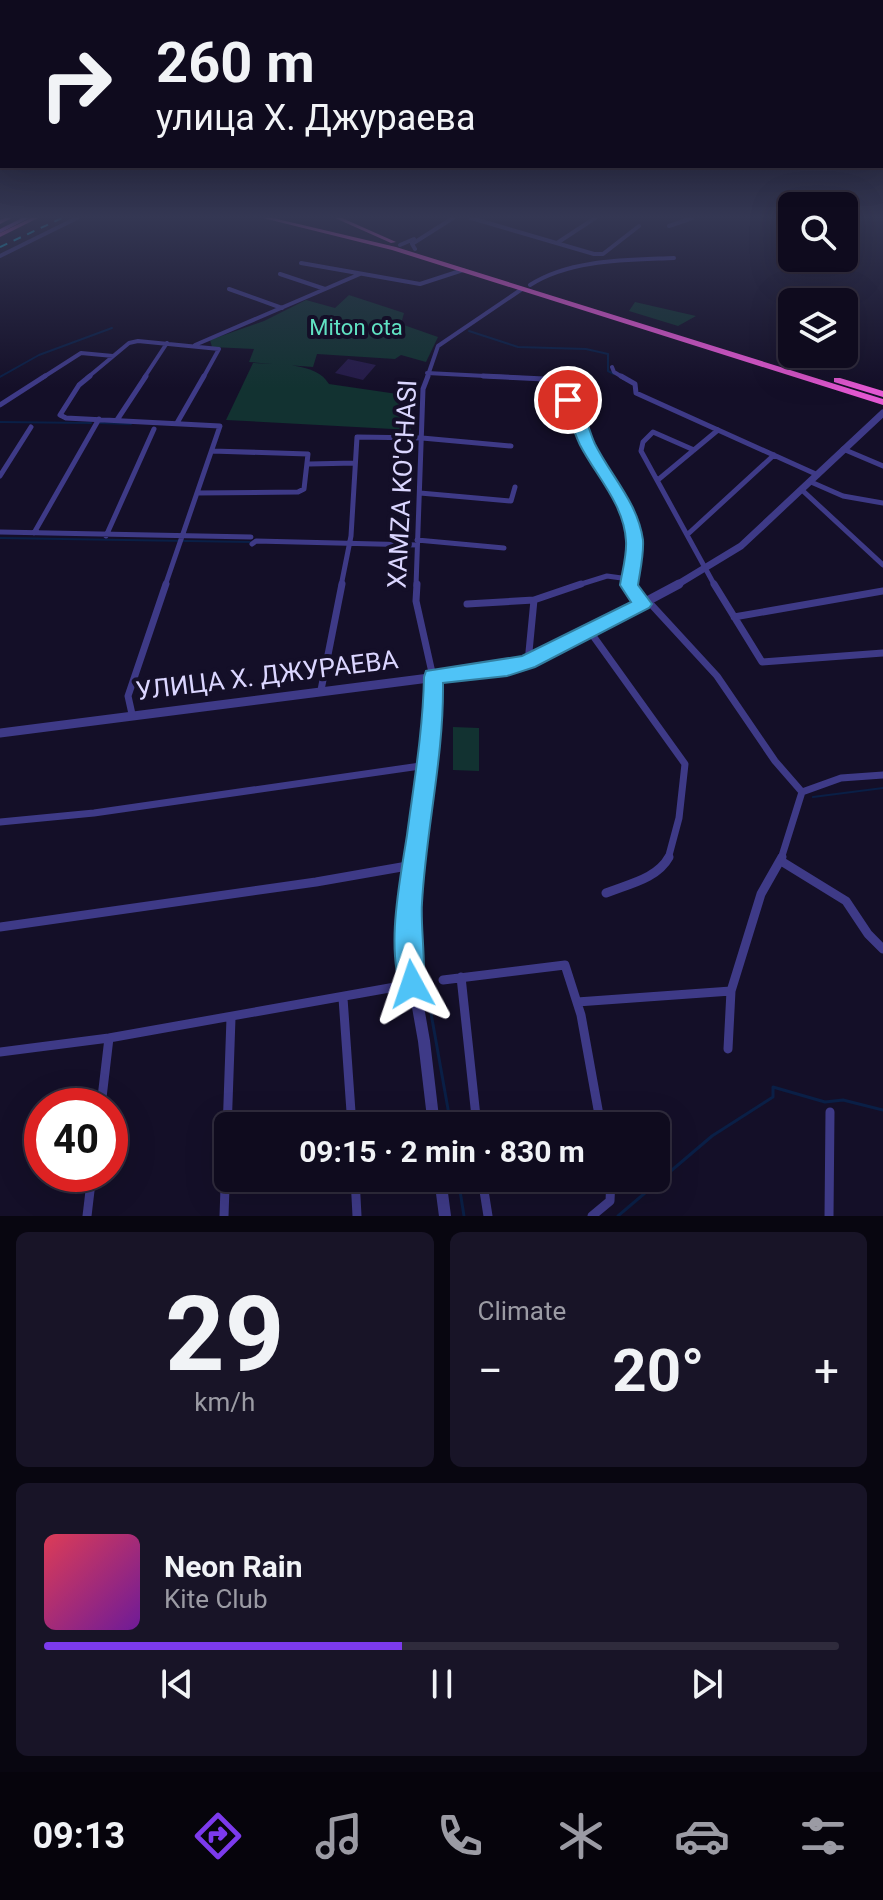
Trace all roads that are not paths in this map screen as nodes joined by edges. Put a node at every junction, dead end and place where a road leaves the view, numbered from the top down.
1 (282, 275) edge
2 (358, 275) edge
3 (364, 275) edge
4 (448, 275) edge
5 (481, 275) edge
6 (490, 275) edge
7 (546, 275) edge
8 (526, 287) junction
9 (229, 289) dead end
10 (325, 289) junction
11 (556, 296) junction
12 (282, 308) junction
13 (167, 343) junction
14 (194, 345) junction
15 (113, 356) junction
16 (612, 367) dead end
17 (427, 373) junction
18 (883, 394) edge
19 (883, 402) edge
20 (0, 405) edge
21 (883, 413) edge
22 (99, 419) junction
23 (117, 420) junction
24 (177, 423) junction
25 (31, 427) dead end
26 (154, 429) dead end
27 (718, 430) junction
28 (422, 438) junction
29 (511, 446) dead end
30 (843, 449) junction
31 (694, 450) junction
32 (212, 451) junction
33 (774, 455) junction
34 (355, 463) junction
35 (309, 464) junction
36 (883, 466) edge
37 (818, 475) junction
38 (0, 476) edge
39 (659, 479) junction
40 (811, 482) junction
41 (515, 487) dead end
42 (802, 490) junction
43 (197, 493) junction
44 (420, 493) junction
45 (883, 503) edge
46 (0, 532) edge
47 (34, 533) junction
48 (688, 534) junction
49 (106, 536) junction
50 (182, 536) junction
51 (417, 543) junction
52 (348, 544) junction
53 (504, 548) dead end
54 (883, 565) edge
55 (705, 570) junction
56 (629, 579) junction
57 (883, 591) edge
58 (534, 600) junction
59 (645, 602) junction
60 (467, 604) dead end
61 (734, 617) junction
62 (591, 633) junction
63 (883, 653) edge
64 (528, 662) junction
65 (433, 677) junction
66 (321, 690) junction
67 (132, 714) junction
68 (0, 733) edge
69 (427, 765) junction
70 (883, 775) edge
71 (802, 792) junction
72 (0, 822) edge
73 (781, 861) junction
74 (413, 865) junction
75 (606, 893) dead end
76 (0, 927) edge
77 (883, 949) edge
78 (461, 977) junction
79 (443, 980) dead end
80 (412, 984) junction
81 (731, 991) junction
82 (343, 998) junction
83 (577, 1002) junction
84 (231, 1018) junction
85 (109, 1038) junction
86 (728, 1049) dead end
87 (0, 1052) edge
88 (103, 1088) edge
89 (351, 1112) edge
90 (432, 1112) edge
91 (475, 1112) edge
92 (598, 1112) edge
93 (830, 1112) dead end
94 (90, 1192) edge
95 (356, 1192) edge
96 (442, 1192) edge
97 (484, 1192) edge
98 (613, 1192) edge
99 (87, 1216) edge
100 (224, 1216) edge
101 (357, 1216) edge
102 (445, 1216) edge
103 (488, 1216) edge
104 (592, 1216) edge
105 (829, 1216) edge

1 - 10 street
2 - 10 street
3 - 4 street
5 - 8 highway
6 - 8 highway
7 - 8 street, XAMZA KO'CHASI
8 - 11 highway
8 - 17 street, XAMZA KO'CHASI
9 - 12 street
10 - 12 street
11 - 18 highway
11 - 19 highway
12 - 14 street
13 - 14 street
13 - 15 street
13 - 23 street
14 - 24 street
15 - 20 street
15 - 22 street
16 - 27 street
17 - 28 street, XAMZA KO'CHASI
17 - 56 street
21 - 30 street, УЛИЦА Х. ДЖУРАЕВА
22 - 23 street
22 - 47 street
23 - 24 street
24 - 32 street
25 - 38 street
26 - 49 street
27 - 31 street
27 - 33 street
28 - 29 street
28 - 34 street
28 - 44 street, XAMZA KO'CHASI
30 - 36 street
30 - 37 street, УЛИЦА Х. ДЖУРАЕВА
31 - 39 street
31 - 39 street
32 - 35 street
32 - 43 street
33 - 37 street
33 - 48 street
34 - 35 street
34 - 52 street
35 - 43 street
37 - 40 street, УЛИЦА Х. ДЖУРАЕВА
39 - 48 street
40 - 42 street, УЛИЦА Х. ДЖУРАЕВА
40 - 45 street
41 - 44 street
42 - 54 street
42 - 55 street, УЛИЦА Х. ДЖУРАЕВА
43 - 50 street
44 - 51 street, XAMZA KO'CHASI
46 - 47 street
47 - 49 street
48 - 55 street
49 - 50 street
50 - 52 street
50 - 67 street
51 - 52 street
51 - 53 street
51 - 65 street, XAMZA KO'CHASI
52 - 66 street
55 - 59 street, УЛИЦА Х. ДЖУРАЕВА
55 - 61 street
56 - 58 street
56 - 59 street
57 - 61 street
58 - 60 street
58 - 64 street
59 - 62 street, УЛИЦА Х. ДЖУРАЕВА
59 - 71 street
61 - 63 street
62 - 64 street, УЛИЦА Х. ДЖУРАЕВА
62 - 75 street
64 - 65 street, УЛИЦА Х. ДЖУРАЕВА
65 - 66 street, УЛИЦА Х. ДЖУРАЕВА
65 - 69 street
66 - 67 street, УЛИЦА Х. ДЖУРАЕВА
67 - 68 street, УЛИЦА Х. ДЖУРАЕВА
69 - 72 street
69 - 74 street
70 - 71 street
71 - 73 street
73 - 77 street
73 - 81 street
74 - 76 street
74 - 80 street
78 - 79 street
78 - 83 street
78 - 91 street
80 - 82 street
80 - 90 street
81 - 83 street
81 - 86 street
82 - 84 street
82 - 89 street
83 - 92 street
84 - 85 street
84 - 100 street
85 - 87 street
85 - 88 street
93 - 105 street
94 - 99 street
95 - 101 street
96 - 102 street
97 - 103 street
98 - 104 street

